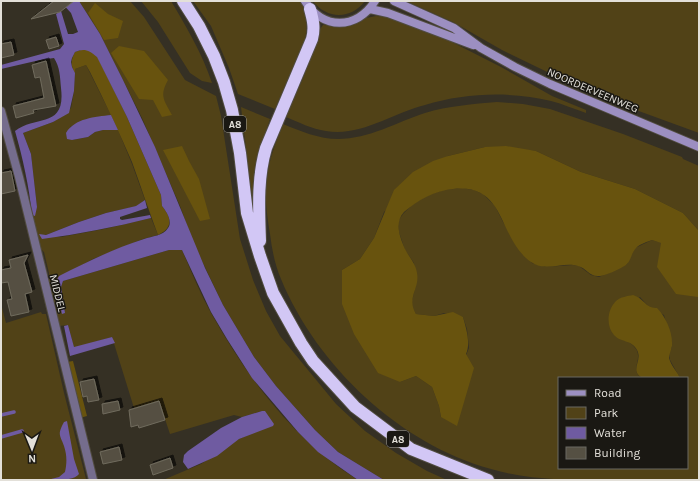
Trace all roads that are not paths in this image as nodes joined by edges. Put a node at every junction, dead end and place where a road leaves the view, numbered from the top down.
1 (183, 1) edge
2 (375, 1) edge
3 (394, 1) edge
4 (307, 5) edge
5 (370, 10) junction
6 (482, 48) junction
7 (1, 111) edge
8 (699, 147) edge
9 (260, 256) junction
10 (93, 480) edge
11 (488, 480) edge

1 - 9 highway, A8
2 - 5 street
3 - 6 street, NOORDERVEENWEG
4 - 5 street
4 - 9 highway, A8
5 - 6 street, NOORDERVEENWEG
6 - 8 street, NOORDERVEENWEG
7 - 10 street, MIDDEL
9 - 11 highway, A8

